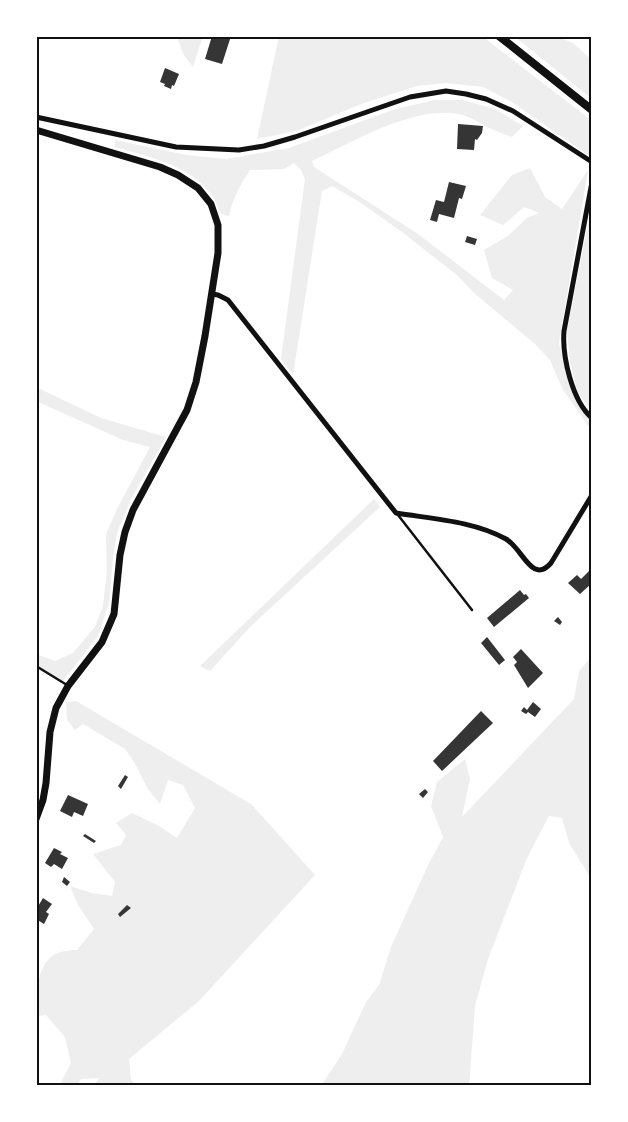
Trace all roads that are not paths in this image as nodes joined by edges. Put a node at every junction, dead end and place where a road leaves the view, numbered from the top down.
1 (499, 36) edge
2 (592, 110) edge
3 (36, 117) edge
4 (36, 130) edge
5 (592, 162) edge
6 (592, 182) edge
7 (212, 294) junction
8 (592, 418) edge
9 (592, 496) edge
10 (396, 512) junction
11 (472, 610) dead end
12 (36, 666) edge
13 (68, 686) junction
14 (36, 819) edge

1 - 2 main road
3 - 5 street
4 - 7 street
6 - 8 street
7 - 10 street
7 - 13 street
9 - 10 street
10 - 11 lane
12 - 13 lane
13 - 14 street

